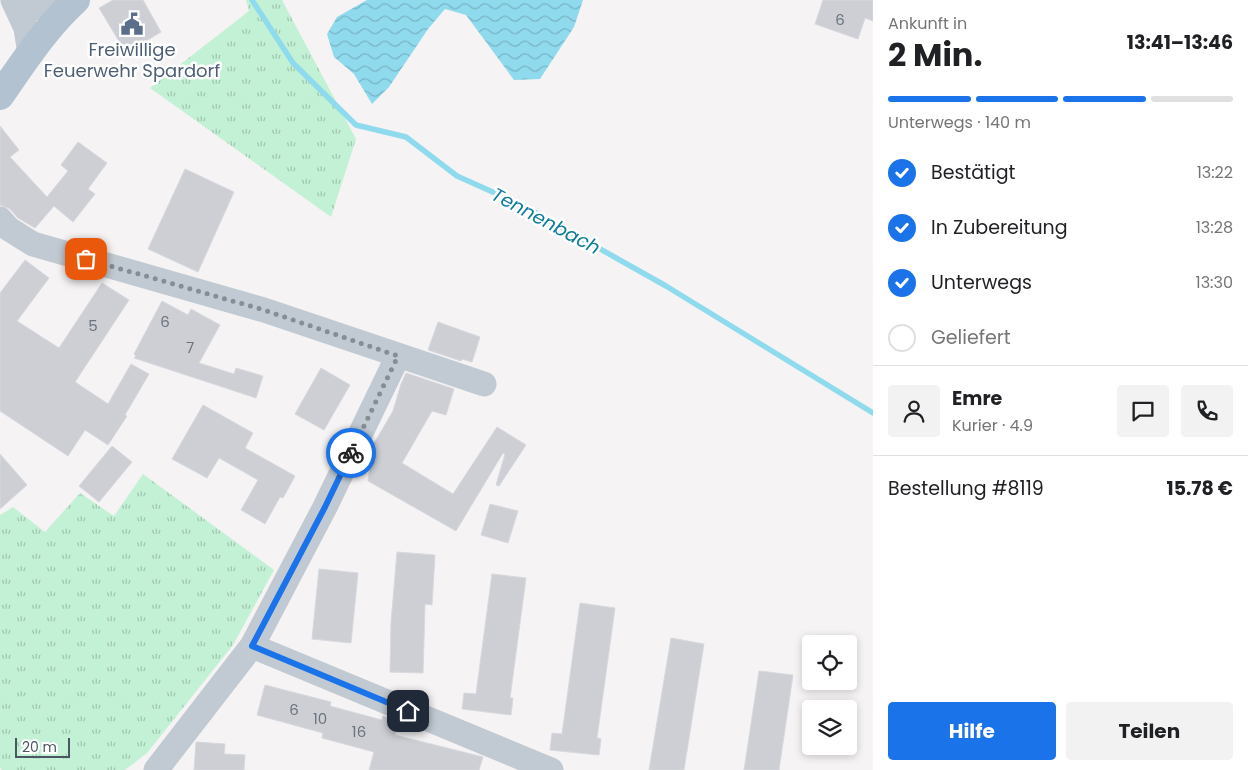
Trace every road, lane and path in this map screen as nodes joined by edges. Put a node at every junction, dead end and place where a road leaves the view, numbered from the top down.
1 (14, 1) edge
2 (72, 4) edge
3 (30, 54) junction
4 (0, 96) edge
5 (0, 219) edge
6 (398, 356) junction
7 (484, 384) dead end
8 (252, 646) junction
9 (156, 770) edge
10 (551, 770) edge

1 - 2 street
1 - 3 street
2 - 3 main road
3 - 4 main road
5 - 6 street
6 - 7 street
6 - 8 street
8 - 9 street
8 - 10 street

